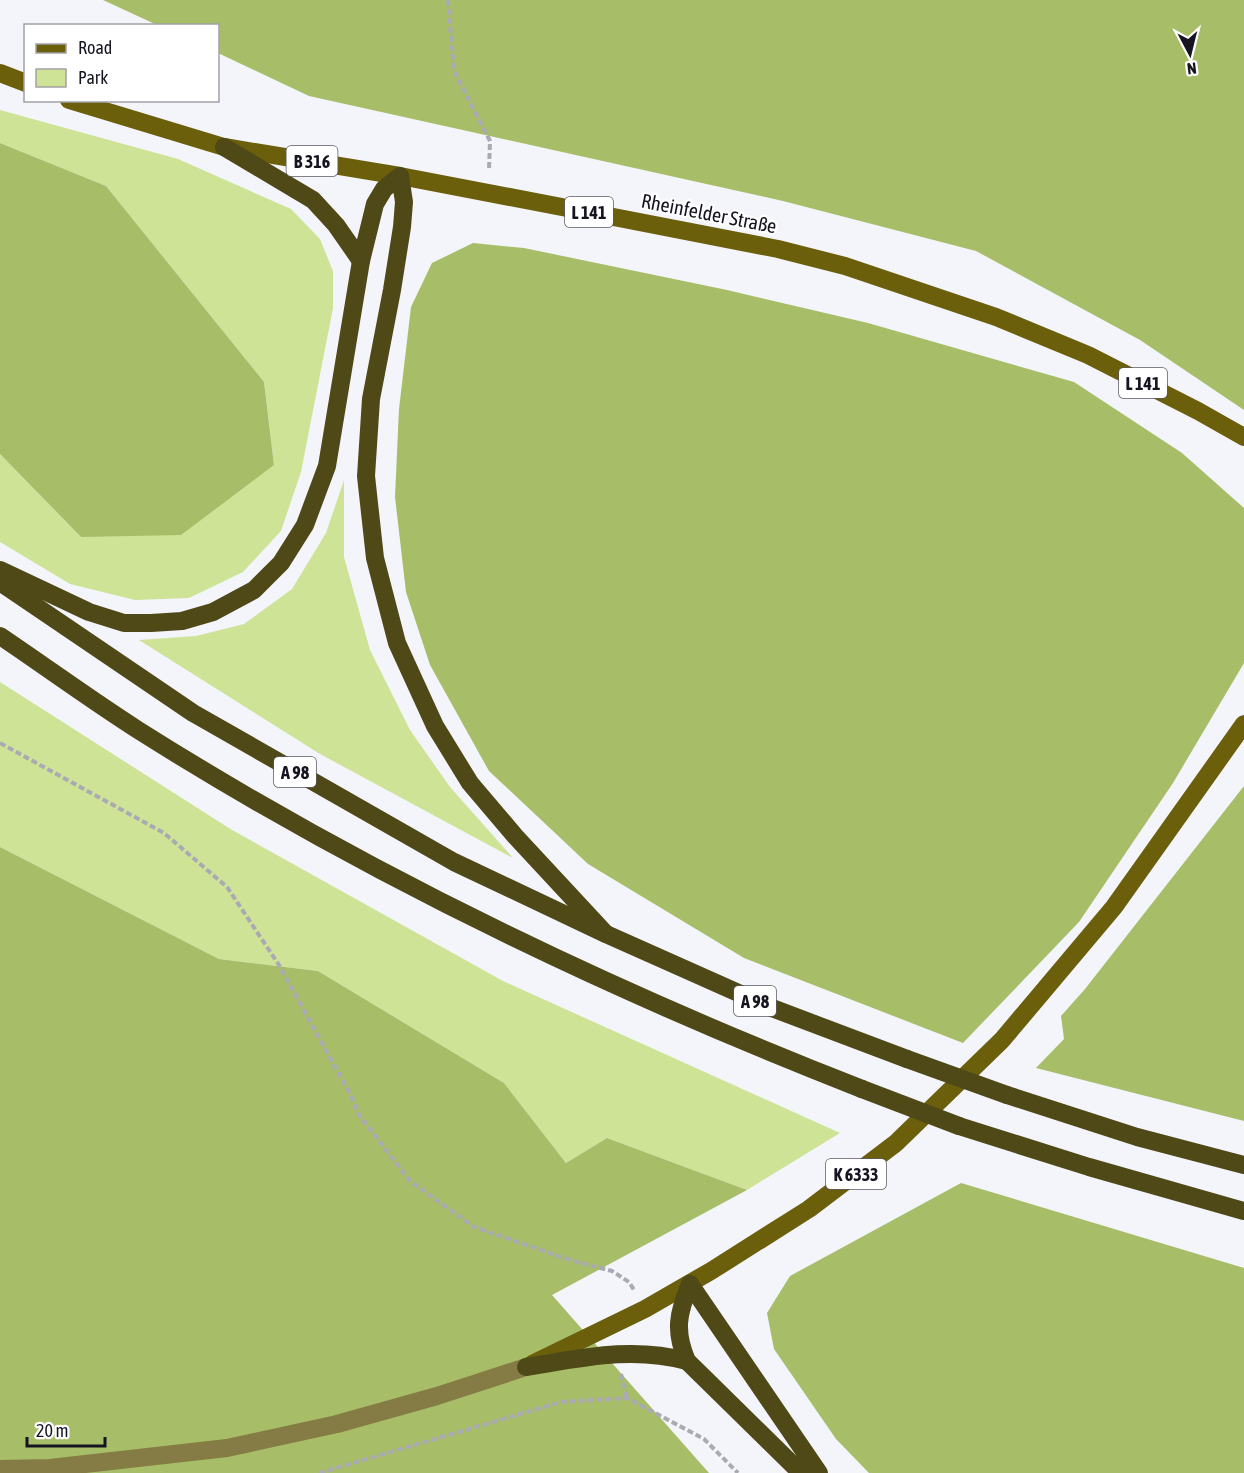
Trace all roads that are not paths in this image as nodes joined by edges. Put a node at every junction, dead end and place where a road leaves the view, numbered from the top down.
1 (0, 73) edge
2 (24, 82) edge
3 (76, 102) edge
4 (224, 147) junction
5 (400, 176) junction
6 (361, 261) junction
7 (1244, 437) edge
8 (0, 570) edge
9 (0, 582) edge
10 (0, 636) edge
11 (1244, 724) edge
12 (606, 934) junction
13 (1244, 1165) edge
14 (1244, 1211) edge
15 (690, 1284) junction
16 (687, 1361) junction
17 (526, 1367) junction
18 (0, 1469) edge
19 (801, 1473) edge
20 (819, 1473) edge

1 - 2 main road
3 - 4 main road, Rheinfelder Straße / B 316
4 - 5 main road, Rheinfelder Straße / B 316
4 - 6 highway
5 - 6 highway
5 - 7 main road, Rheinfelder Straße / L 141
5 - 12 highway
6 - 8 highway
9 - 12 highway, A 98
10 - 14 highway, A 98, bridge
11 - 15 main road, K 6333
12 - 13 highway, A 98, bridge
15 - 16 highway
15 - 17 main road, K 6333
15 - 20 highway
16 - 17 highway
16 - 19 highway
17 - 18 street, K 6333

